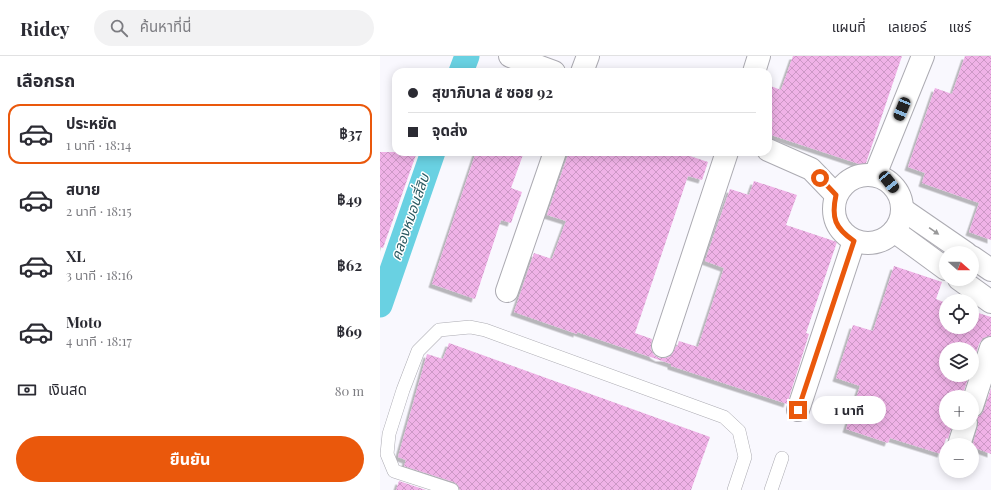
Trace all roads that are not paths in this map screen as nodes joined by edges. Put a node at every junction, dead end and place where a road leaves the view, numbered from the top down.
1 (510, 56) edge
2 (588, 56) edge
3 (759, 56) edge
4 (923, 56) edge
5 (543, 68) edge
6 (584, 68) edge
7 (755, 68) edge
8 (772, 152) edge
9 (554, 156) edge
10 (726, 156) edge
11 (875, 175) junction
12 (836, 195) junction
13 (902, 209) junction
14 (894, 231) junction
15 (854, 241) junction
16 (956, 246) edge
17 (979, 262) edge
18 (939, 264) edge
19 (991, 270) edge
20 (969, 286) edge
21 (507, 291) dead end
22 (991, 302) edge
23 (663, 346) dead end
24 (991, 348) edge
25 (977, 390) edge
26 (798, 410) dead end
27 (782, 458) dead end
28 (452, 490) edge
29 (734, 490) edge
30 (771, 490) edge

1 - 5 street
2 - 6 street
3 - 7 street
4 - 11 street
8 - 12 street
9 - 21 street
10 - 23 street
11 - 12 street
11 - 13 street
12 - 15 street
13 - 14 street
13 -> 16 street
14 - 15 street
14 - 18 street
15 - 26 street
17 - 19 street
20 - 22 street
24 - 25 street
27 - 30 lane
28 - 29 lane

